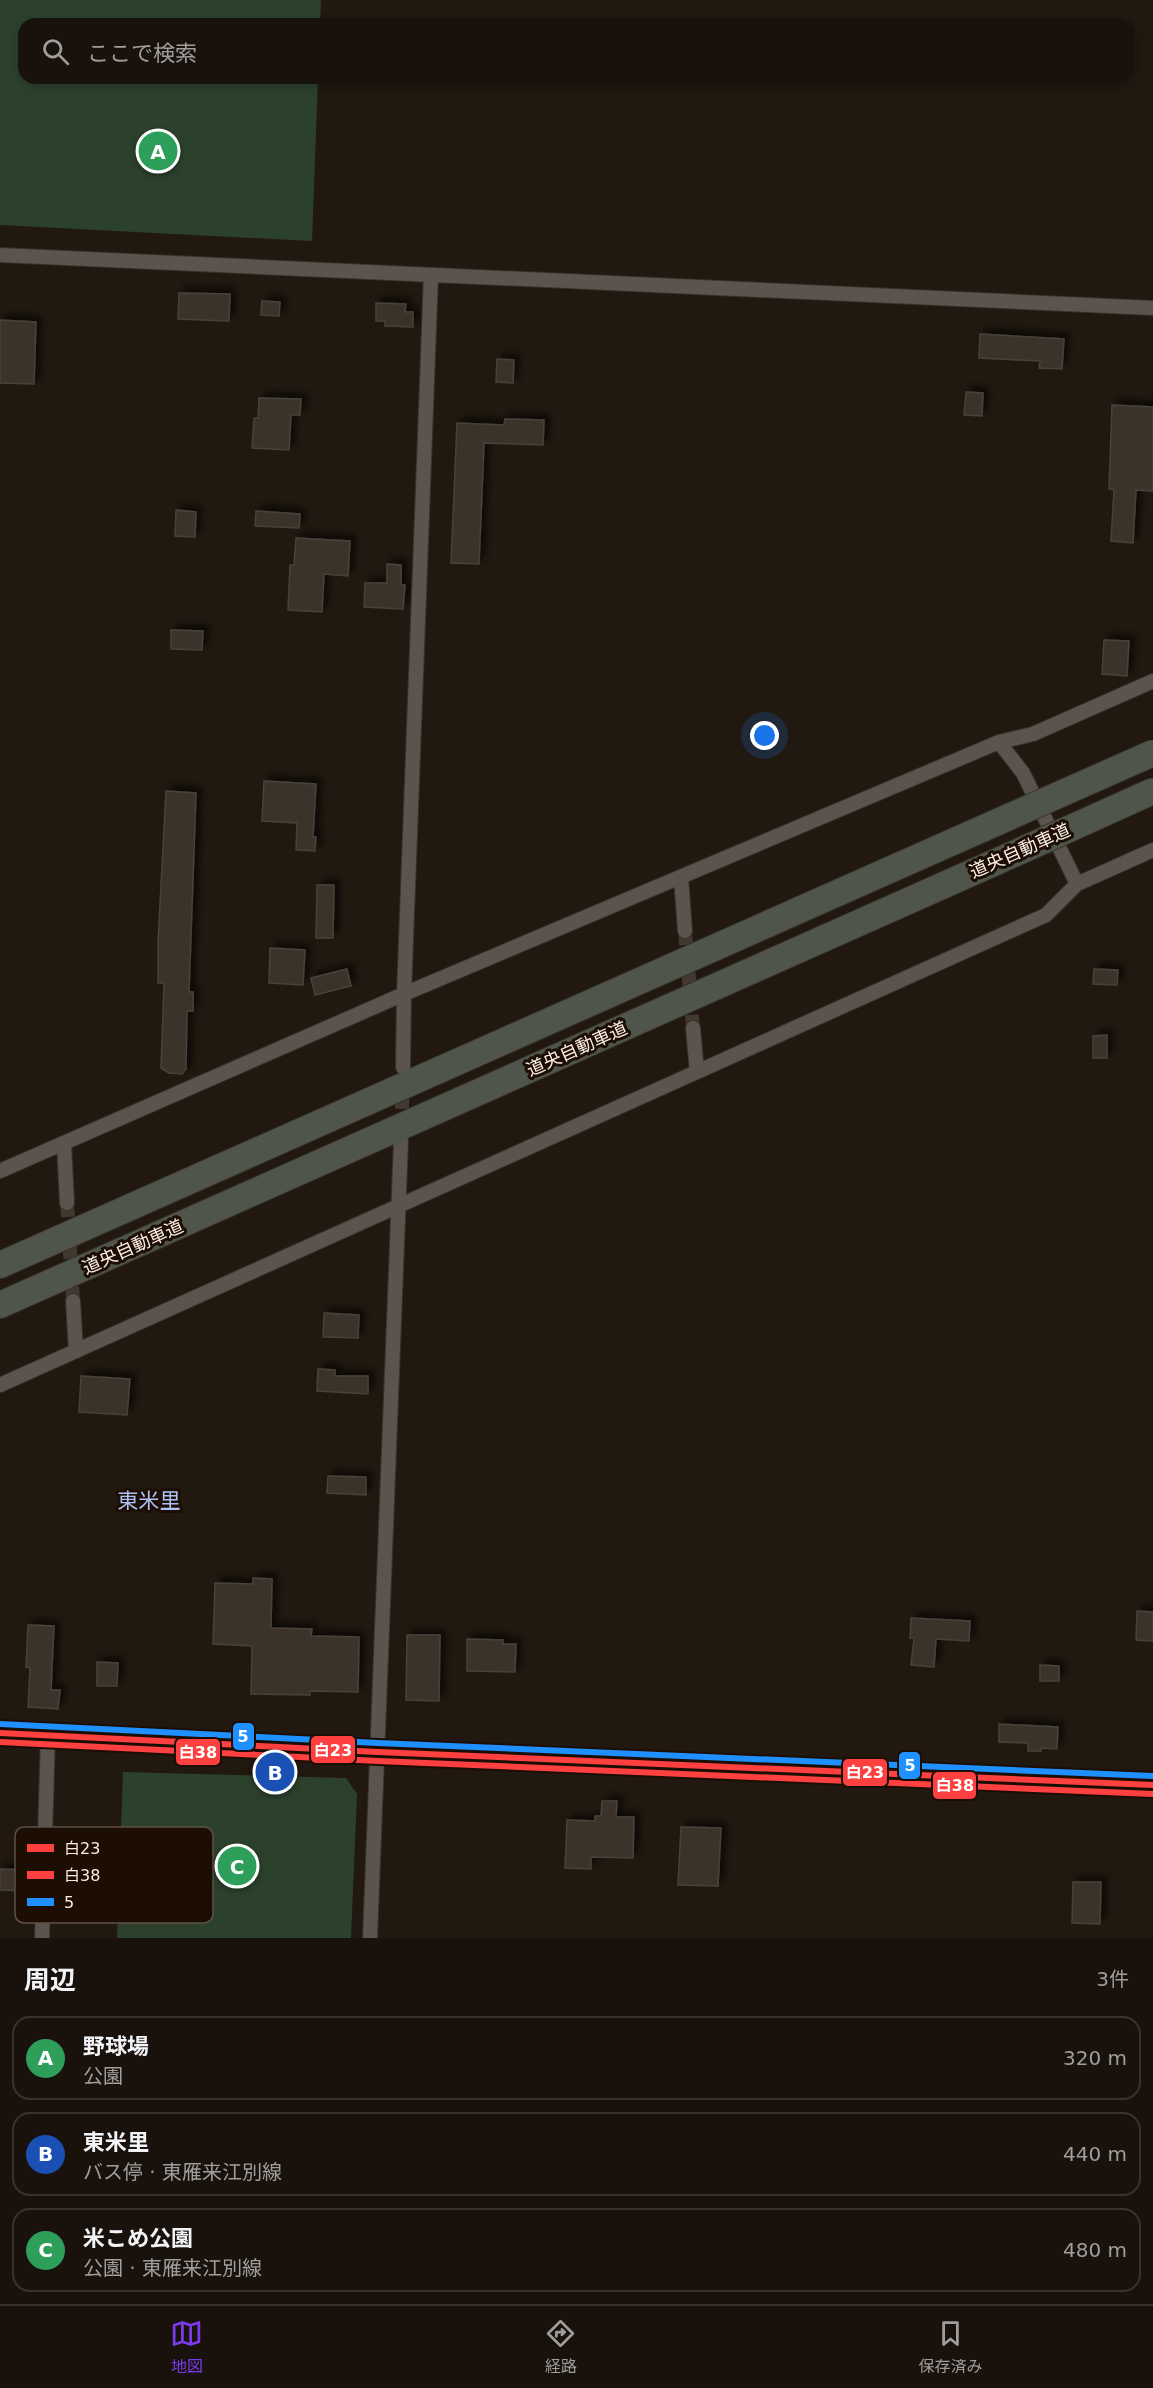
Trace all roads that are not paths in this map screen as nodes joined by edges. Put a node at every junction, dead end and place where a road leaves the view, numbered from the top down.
1 (0, 255) edge
2 (431, 275) junction
3 (1153, 308) edge
4 (1153, 681) edge
5 (999, 742) junction
6 (1153, 753) edge
7 (1153, 791) edge
8 (1153, 850) edge
9 (681, 878) junction
10 (1077, 884) junction
11 (685, 931) tunnel mouth
12 (404, 994) junction
13 (693, 1028) tunnel mouth
14 (404, 1067) tunnel mouth
15 (697, 1072) junction
16 (401, 1141) tunnel mouth
17 (64, 1143) junction
18 (0, 1171) edge
19 (67, 1203) tunnel mouth
20 (398, 1207) junction
21 (0, 1265) edge
22 (73, 1300) tunnel mouth
23 (0, 1305) edge
24 (76, 1351) junction
25 (0, 1385) edge
26 (0, 1733) edge
27 (48, 1736) junction
28 (378, 1752) junction
29 (1153, 1785) edge
30 (45, 1827) edge
31 (42, 1923) edge
32 (42, 1938) edge
33 (370, 1938) edge

1 - 2 street
2 - 3 street
2 - 12 street
4 - 5 street
5 - 9 street
5 - 10 street
6 - 21 highway, 道央自動車道, bridge
7 - 23 highway, 道央自動車道, bridge
8 - 10 street
9 - 11 street
9 - 12 street
10 - 15 street
12 - 14 street
12 - 17 street
13 - 15 street
15 - 20 street
16 - 20 street
17 - 18 street
17 - 19 street
20 - 24 street
20 - 28 street
22 - 24 street
24 - 25 street
26 - 27 main road
27 - 28 main road
27 - 30 street
28 - 29 main road
28 - 33 street
31 - 32 street

